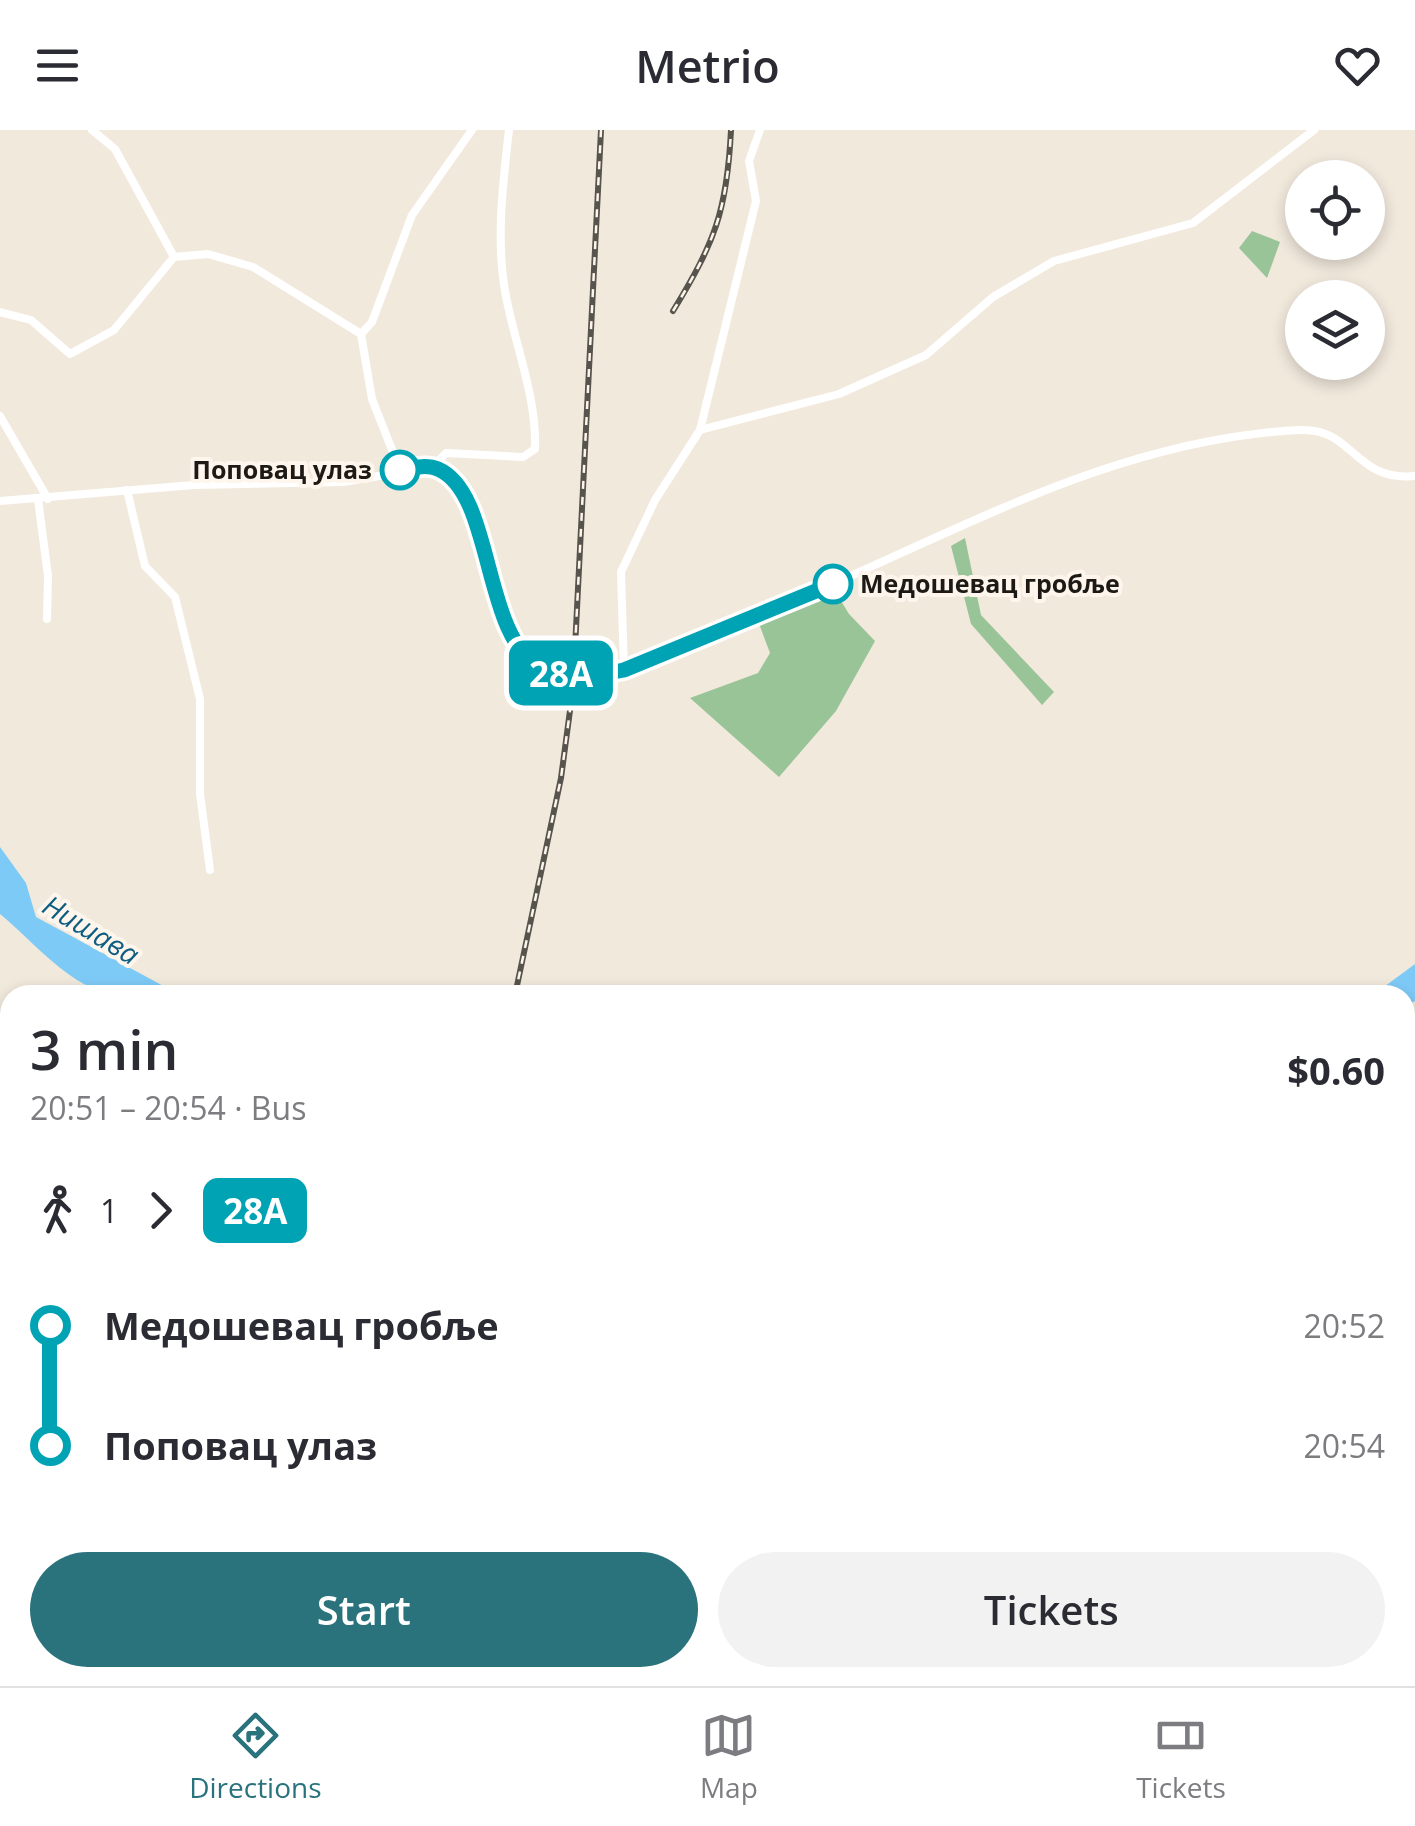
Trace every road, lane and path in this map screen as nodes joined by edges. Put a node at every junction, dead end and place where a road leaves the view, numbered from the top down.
1 (92, 130) edge
2 (472, 130) edge
3 (509, 130) edge
4 (760, 130) edge
5 (1314, 130) edge
6 (174, 258) junction
7 (0, 312) edge
8 (361, 334) junction
9 (0, 416) edge
10 (700, 430) junction
11 (433, 467) junction
12 (400, 470) junction
13 (1415, 476) edge
14 (127, 490) junction
15 (43, 499) junction
16 (0, 501) edge
17 (47, 619) dead end
18 (624, 670) junction
19 (210, 870) dead end

1 - 6 street
2 - 8 street
3 - 11 street
4 - 10 street
5 - 10 street
6 - 7 street
6 - 8 street
8 - 12 street
9 - 15 street
10 - 18 street
11 - 12 street
11 - 18 street
12 - 14 street
13 - 18 street
14 - 15 street
14 - 19 street
15 - 16 street
15 - 17 street

